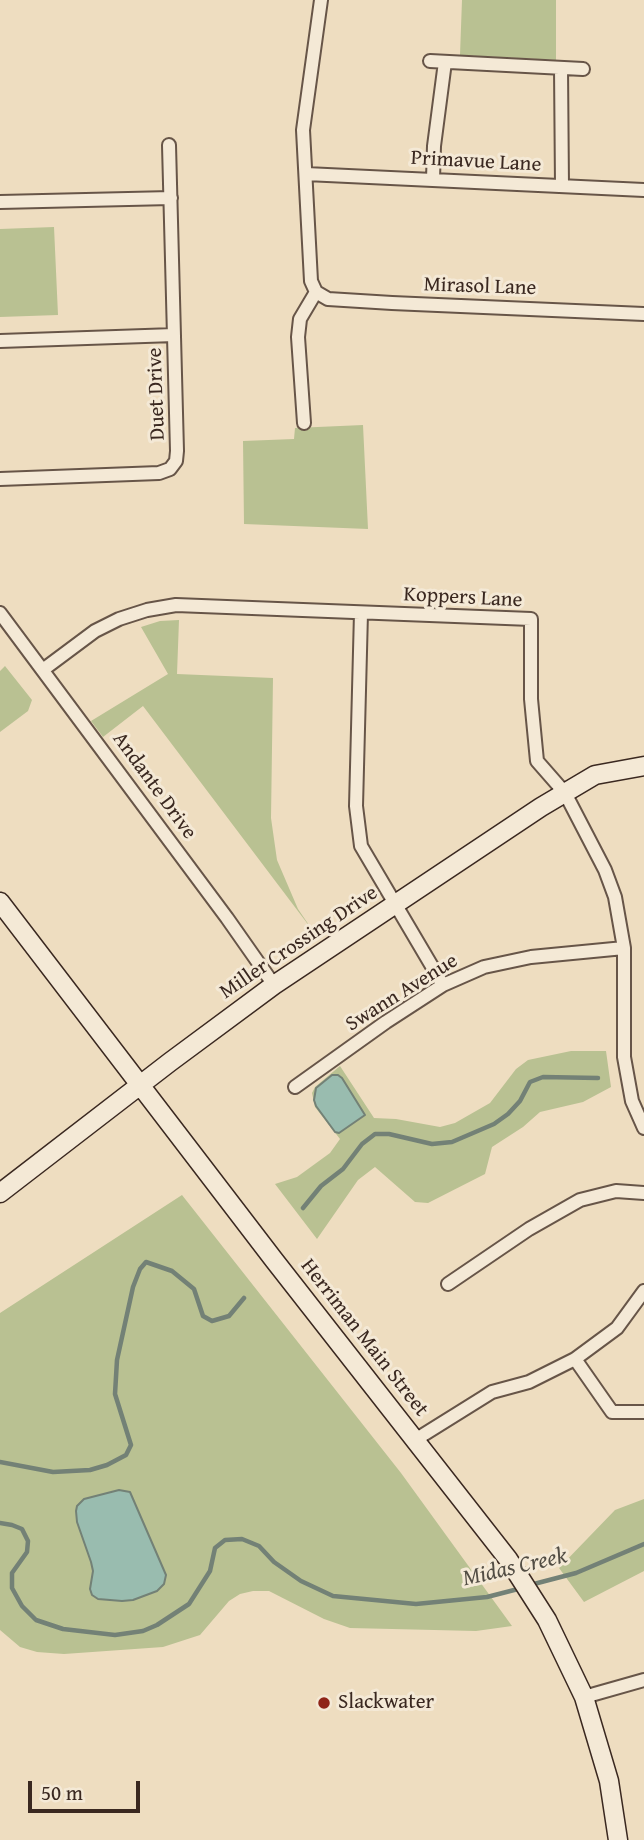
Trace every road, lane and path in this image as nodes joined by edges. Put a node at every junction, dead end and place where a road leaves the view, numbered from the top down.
1 (321, 0) edge
2 (430, 61) dead end
3 (445, 62) junction
4 (561, 68) junction
5 (583, 69) dead end
6 (169, 145) dead end
7 (306, 174) junction
8 (433, 179) junction
9 (562, 186) junction
10 (644, 190) edge
11 (171, 198) junction
12 (0, 202) edge
13 (316, 292) junction
14 (644, 314) edge
15 (174, 335) junction
16 (0, 341) edge
17 (304, 422) dead end
18 (0, 479) edge
19 (0, 613) edge
20 (361, 613) junction
21 (44, 669) junction
22 (644, 766) edge
23 (565, 793) junction
24 (0, 902) edge
25 (396, 904) junction
26 (624, 948) junction
27 (274, 985) junction
28 (443, 985) junction
29 (139, 1086) junction
30 (295, 1087) dead end
31 (644, 1128) edge
32 (0, 1193) edge
33 (644, 1193) edge
34 (448, 1284) dead end
35 (644, 1291) edge
36 (575, 1359) junction
37 (644, 1412) edge
38 (415, 1440) junction
39 (644, 1680) edge
40 (584, 1698) junction
41 (618, 1840) edge

1 - 7 street
2 - 3 street
3 - 4 street
3 - 8 street
4 - 5 street
4 - 9 street
6 - 11 street, Duet Drive
7 - 8 street, Primavue Lane
7 - 13 street
8 - 9 street, Primavue Lane
9 - 10 street, Primavue Lane
11 - 12 street
11 - 15 street, Duet Drive
13 - 14 street, Mirasol Lane
13 - 17 street
15 - 16 street
15 - 18 street, Duet Drive
19 - 21 street, Andante Drive
20 - 21 street, Koppers Lane
20 - 23 street, Koppers Lane
20 - 25 street
21 - 27 street, Andante Drive
22 - 23 main road, Miller Crossing Drive
23 - 25 main road, Miller Crossing Drive
23 - 26 street, Koppers Lane
24 - 29 main road, Herriman Main Street
25 - 27 main road, Miller Crossing Drive
25 - 28 street
26 - 28 street, Swann Avenue
26 - 31 street, Koppers Lane
27 - 29 main road, Miller Crossing Drive
28 - 30 street, Swann Avenue
29 - 32 main road, Miller Crossing Drive
29 - 38 main road, Herriman Main Street
33 - 34 street
35 - 36 street
36 - 37 street
36 - 38 street
38 - 40 main road, Herriman Main Street
39 - 40 street
40 - 41 main road, Herriman Main Street

